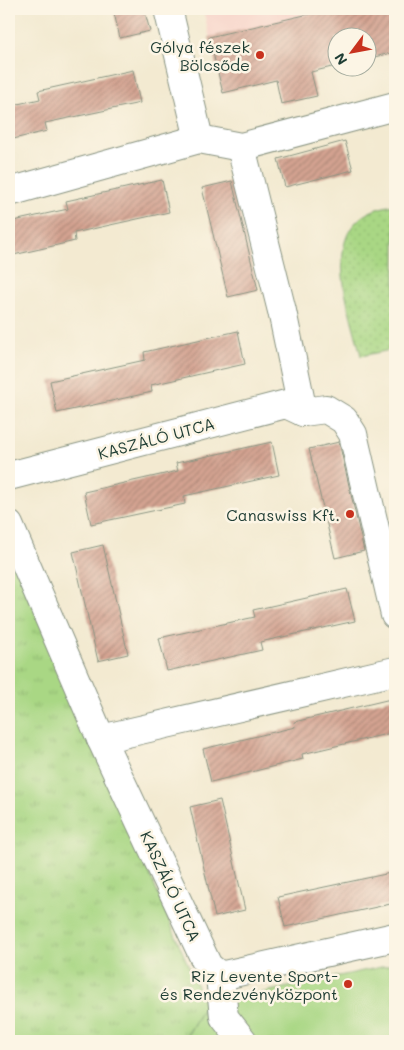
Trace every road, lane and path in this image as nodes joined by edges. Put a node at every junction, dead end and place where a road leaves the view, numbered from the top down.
1 (168, 9) edge
2 (395, 106) edge
3 (199, 139) junction
4 (241, 147) junction
5 (9, 192) edge
6 (303, 412) junction
7 (9, 476) edge
8 (9, 525) edge
9 (395, 615) edge
10 (395, 672) edge
11 (101, 739) junction
12 (395, 937) edge
13 (220, 976) junction
14 (243, 1041) edge

1 - 3 street
2 - 4 street
3 - 4 street
3 - 5 street
4 - 6 street
6 - 7 street, KASZÁLÓ UTCA
6 - 9 street, KASZÁLÓ UTCA
8 - 11 street, KASZÁLÓ UTCA
10 - 11 street
11 - 13 street, KASZÁLÓ UTCA
12 - 13 street
13 - 14 street

